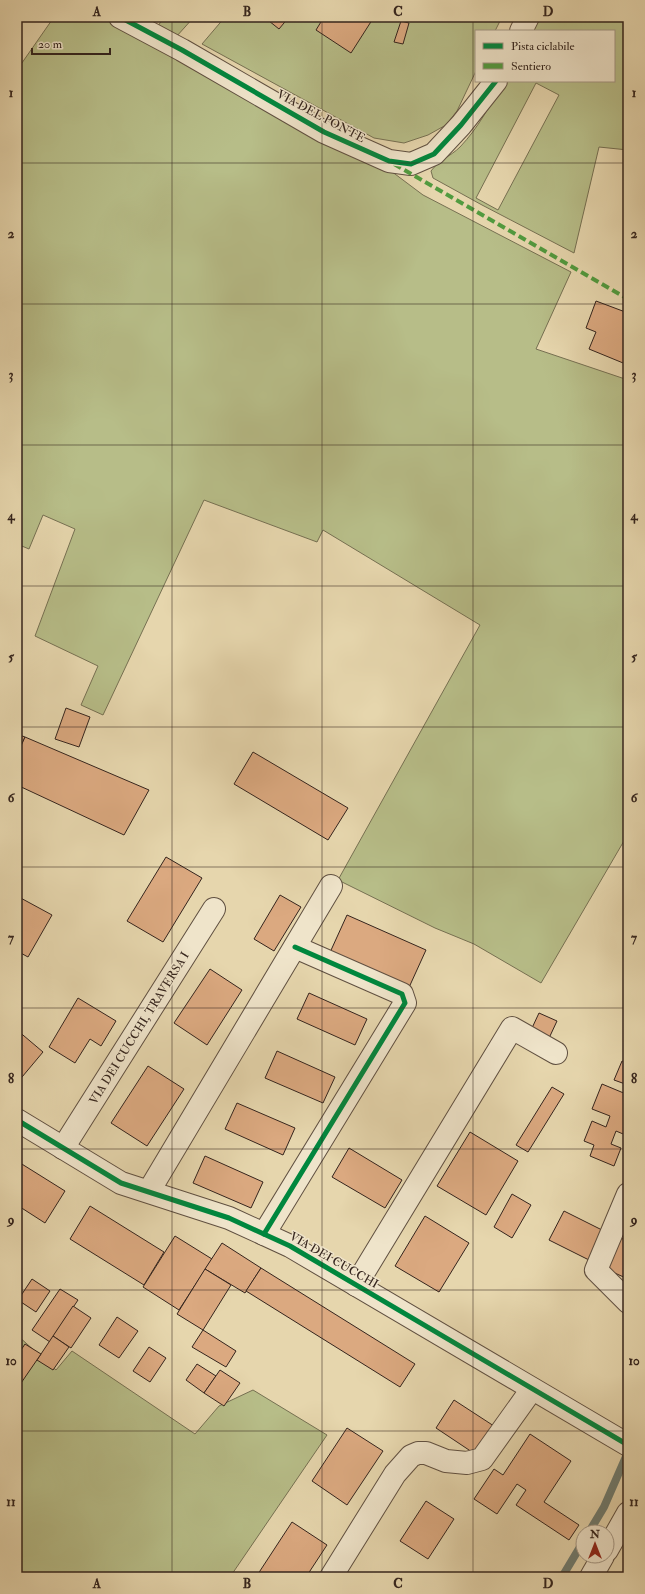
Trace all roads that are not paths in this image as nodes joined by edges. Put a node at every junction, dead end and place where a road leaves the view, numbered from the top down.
1 (120, 17) edge
2 (528, 17) edge
3 (522, 30) edge
4 (495, 82) edge
5 (331, 886) dead end
6 (214, 909) dead end
7 (294, 947) junction
8 (556, 1053) dead end
9 (17, 1120) edge
10 (64, 1148) junction
11 (149, 1191) junction
12 (628, 1194) edge
13 (264, 1234) junction
14 (356, 1285) junction
15 (628, 1302) edge
16 (532, 1389) junction
17 (622, 1442) edge
18 (628, 1513) edge
19 (615, 1536) edge
20 (598, 1564) edge
21 (331, 1577) edge
22 (591, 1577) edge

1 - 4 street, VIA DEL PONTE
2 - 3 street
5 - 7 street
6 - 10 street, VIA DEI CUCCHI, TRAVERSA I
7 - 11 street
7 - 13 street
8 - 14 street
9 - 10 street, VIA DEI CUCCHI
10 - 11 street, VIA DEI CUCCHI
11 - 13 street, VIA DEI CUCCHI
12 - 15 street
13 - 14 street, VIA DEI CUCCHI
14 - 16 street, VIA DEI CUCCHI
16 - 17 street, VIA DEI CUCCHI
16 - 21 street
18 - 19 street
20 - 22 street

